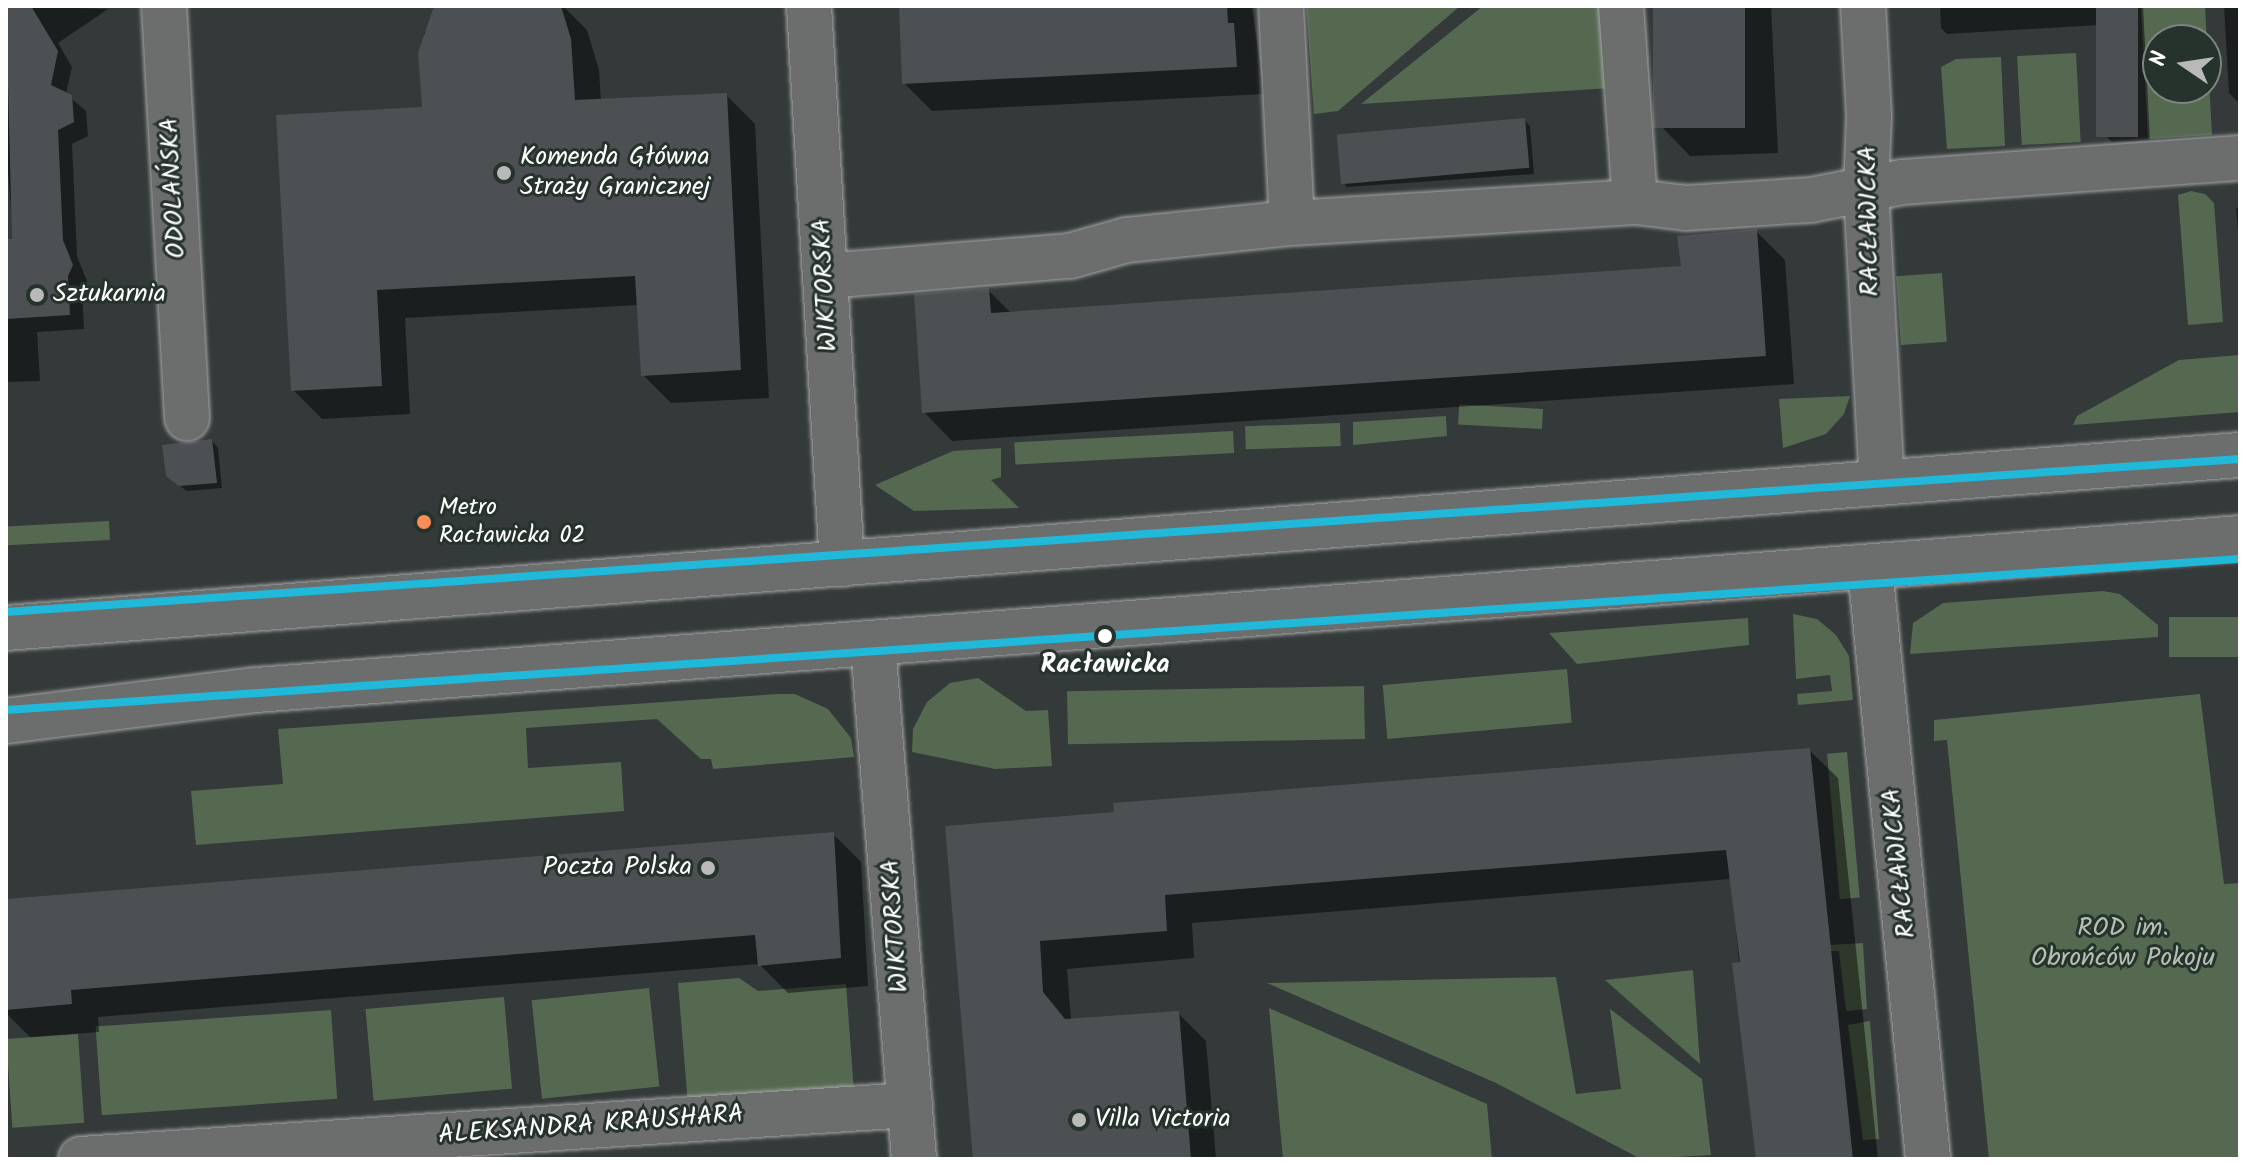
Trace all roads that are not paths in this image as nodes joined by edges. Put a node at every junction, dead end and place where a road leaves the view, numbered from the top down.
1 (164, 6) edge
2 (809, 6) edge
3 (1281, 6) edge
4 (1621, 6) edge
5 (1863, 6) edge
6 (2240, 158) edge
7 (1866, 189) junction
8 (1635, 202) junction
9 (1292, 223) junction
10 (826, 276) junction
11 (187, 418) dead end
12 (2240, 455) edge
13 (1882, 483) junction
14 (2240, 538) edge
15 (842, 564) junction
16 (1870, 567) junction
17 (6, 628) edge
18 (873, 645) junction
19 (6, 721) edge
20 (910, 1105) junction
21 (81, 1159) edge
22 (914, 1159) edge
23 (1928, 1159) edge

1 - 11 street, ODOLAŃSKA
2 - 10 street, WIKTORSKA
3 - 9 street
4 - 8 street
5 - 7 street, RACŁAWICKA
6 - 7 street
7 - 8 street
7 - 13 street, RACŁAWICKA
8 - 9 street
9 - 10 street
10 - 15 street, WIKTORSKA
12 - 13 street
13 - 15 street
14 - 16 street
15 - 17 street
16 - 18 street
16 - 23 street, RACŁAWICKA
18 - 19 street
18 - 20 street, WIKTORSKA
20 - 21 street, ALEKSANDRA KRAUSHARA
20 - 22 street, WIKTORSKA

